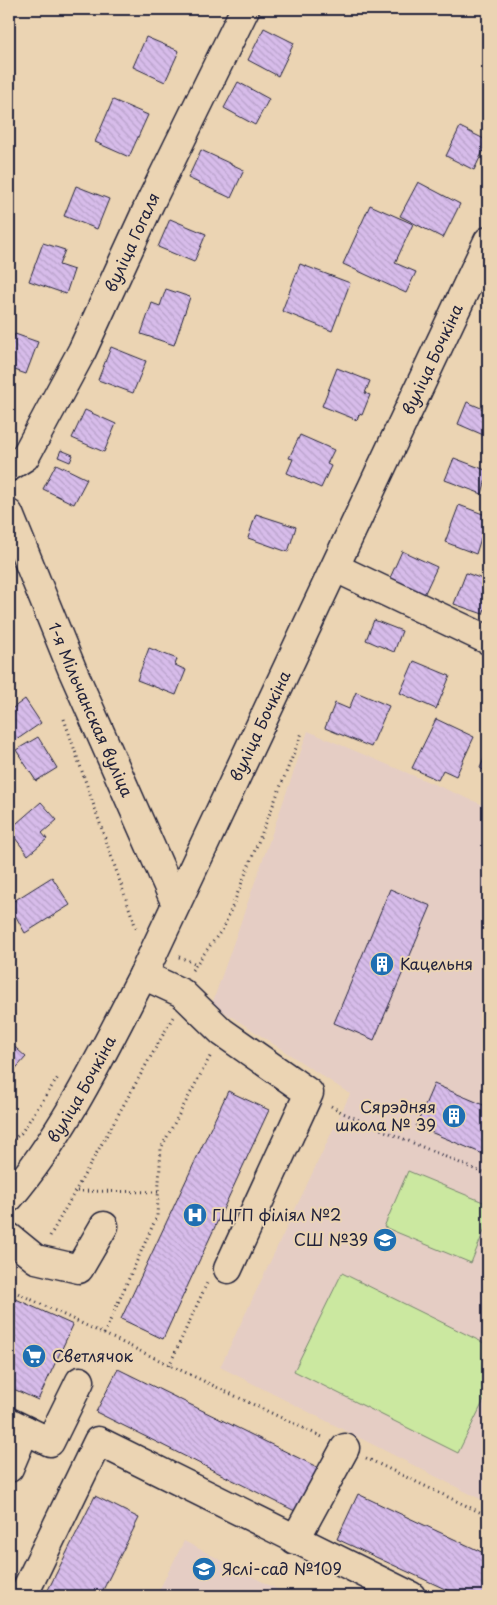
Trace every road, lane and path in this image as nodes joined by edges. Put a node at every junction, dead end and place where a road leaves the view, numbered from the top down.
1 (245, 9) edge
2 (487, 248) edge
3 (9, 467) edge
4 (9, 514) edge
5 (336, 568) junction
6 (488, 640) edge
7 (62, 713) dead end
8 (176, 904) junction
9 (136, 932) dead end
10 (172, 954) dead end
11 (194, 964) dead end
12 (143, 975) junction
13 (173, 1018) dead end
14 (180, 1023) dead end
15 (222, 1032) junction
16 (64, 1068) dead end
17 (309, 1093) junction
18 (9, 1143) edge
19 (488, 1175) edge
20 (77, 1191) dead end
21 (160, 1192) junction
22 (9, 1198) edge
23 (104, 1226) dead end
24 (9, 1236) edge
25 (219, 1272) joint
26 (10, 1290) edge
27 (9, 1298) edge
28 (104, 1334) junction
29 (169, 1366) junction
30 (80, 1382) dead end
31 (17, 1426) edge
32 (98, 1441) junction
33 (50, 1442) junction
34 (345, 1448) junction
35 (9, 1468) edge
36 (488, 1516) edge
37 (295, 1540) junction
38 (23, 1596) edge
39 (411, 1596) edge

1 - 3 street, вуліца Гогаля
2 - 5 street, вуліца Бочкіна
4 - 8 street, 1-я Мільчанская вуліца
5 - 6 street
5 - 8 street, вуліца Бочкіна
7 - 9 path
8 - 12 street, вуліца Бочкіна
10 - 11 path
12 - 15 street
12 - 22 street, вуліца Бочкіна
13 - 14 path
15 - 17 street
15 - 21 path
16 - 18 path
17 - 19 path
17 - 25 street
20 - 21 path
21 - 28 path
23 - 24 street
25 - 29 path
26 - 27 path
26 - 28 path
28 - 29 path
29 - 34 path
30 - 33 street
31 - 33 street
31 - 35 street
32 - 33 street
32 - 37 street
32 - 38 street
34 - 36 path
34 - 37 street
37 - 39 street

